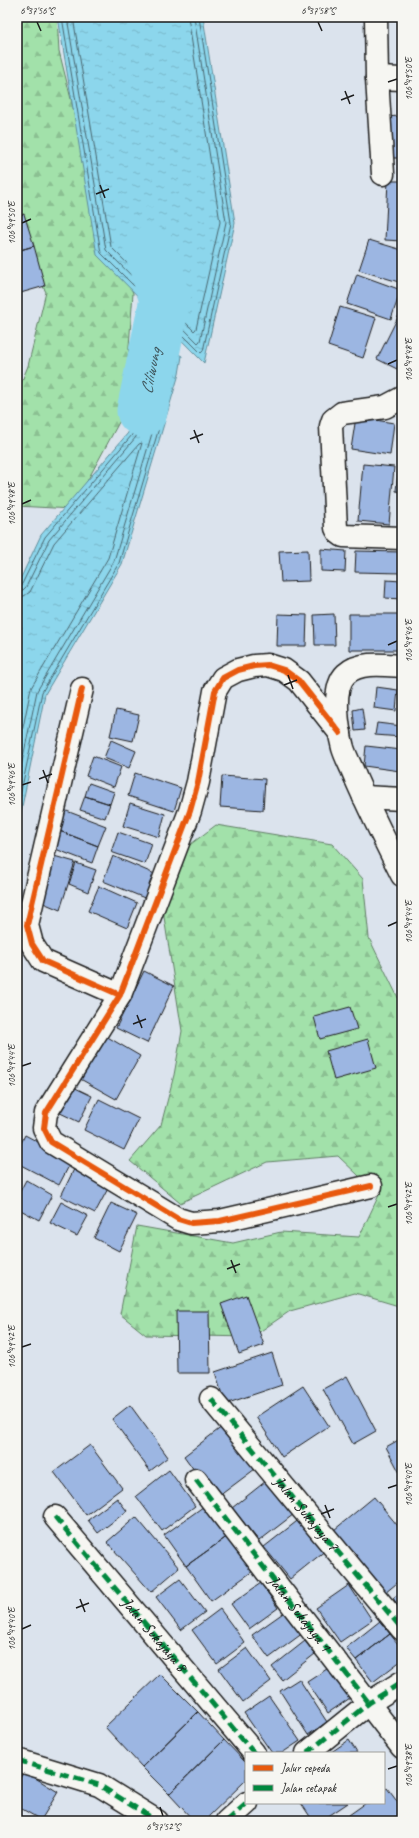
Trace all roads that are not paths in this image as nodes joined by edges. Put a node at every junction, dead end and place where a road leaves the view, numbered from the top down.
1 (376, 17) edge
2 (377, 78) junction
3 (402, 79) edge
4 (383, 174) dead end
5 (402, 398) edge
6 (402, 538) edge
7 (402, 666) edge
8 (82, 689) dead end
9 (340, 732) junction
10 (364, 797) junction
11 (402, 799) edge
12 (402, 875) edge
13 (120, 995) junction
14 (371, 1186) dead end
15 (211, 1399) dead end
16 (196, 1480) dead end
17 (55, 1517) dead end
18 (402, 1629) edge
19 (402, 1682) edge
20 (369, 1703) junction
21 (402, 1747) edge
22 (253, 1752) edge
23 (308, 1752) edge
24 (17, 1760) edge
25 (246, 1804) edge
26 (157, 1821) edge
27 (227, 1821) edge

1 - 2 street
2 - 3 street
2 - 4 street
5 - 6 street
7 - 9 street
8 - 13 street
9 - 10 street
9 - 13 street
10 - 11 street
10 - 12 street
13 - 14 street
15 - 18 street, Jalan Sukajaya 7
16 - 20 street, Jalan Sukajaya 1
17 - 22 street, Jalan Sukajaya 8
19 - 20 street
20 - 21 street, Jalan Sukajaya 1
20 - 23 street
24 - 26 street
25 - 27 street

